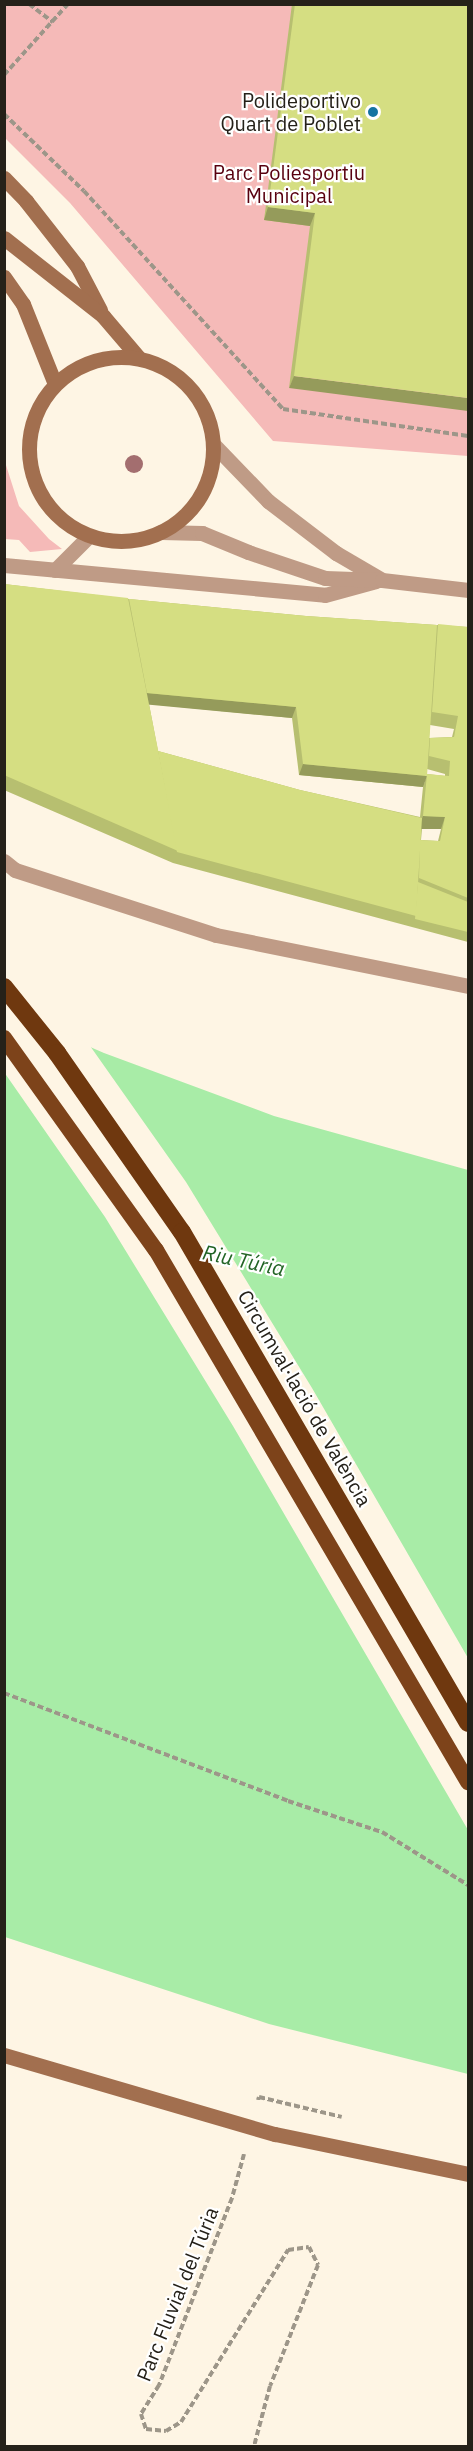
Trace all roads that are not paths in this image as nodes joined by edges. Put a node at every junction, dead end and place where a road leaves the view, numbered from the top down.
1 (4, 178) edge
2 (4, 238) edge
3 (4, 277) edge
4 (103, 316) junction
5 (139, 358) junction
6 (55, 384) junction
7 (214, 444) junction
8 (161, 532) junction
9 (88, 536) junction
10 (4, 565) edge
11 (55, 570) junction
12 (382, 580) junction
13 (468, 590) edge
14 (4, 861) edge
15 (468, 986) edge
16 (4, 987) edge
17 (4, 1038) edge
18 (468, 1724) edge
19 (468, 1782) edge
20 (4, 2055) edge
21 (468, 2174) edge

1 - 4 main road
2 - 4 main road
3 - 6 main road
4 - 5 main road
5 - 6 main road
5 - 7 main road
6 - 9 main road
7 - 8 main road
7 - 12 street
8 - 9 main road
8 - 12 street
9 - 11 street
10 - 11 street
11 - 12 street
12 - 13 street
14 - 15 street
16 - 18 highway, Circumval·lació de València
17 - 19 highway
20 - 21 main road

